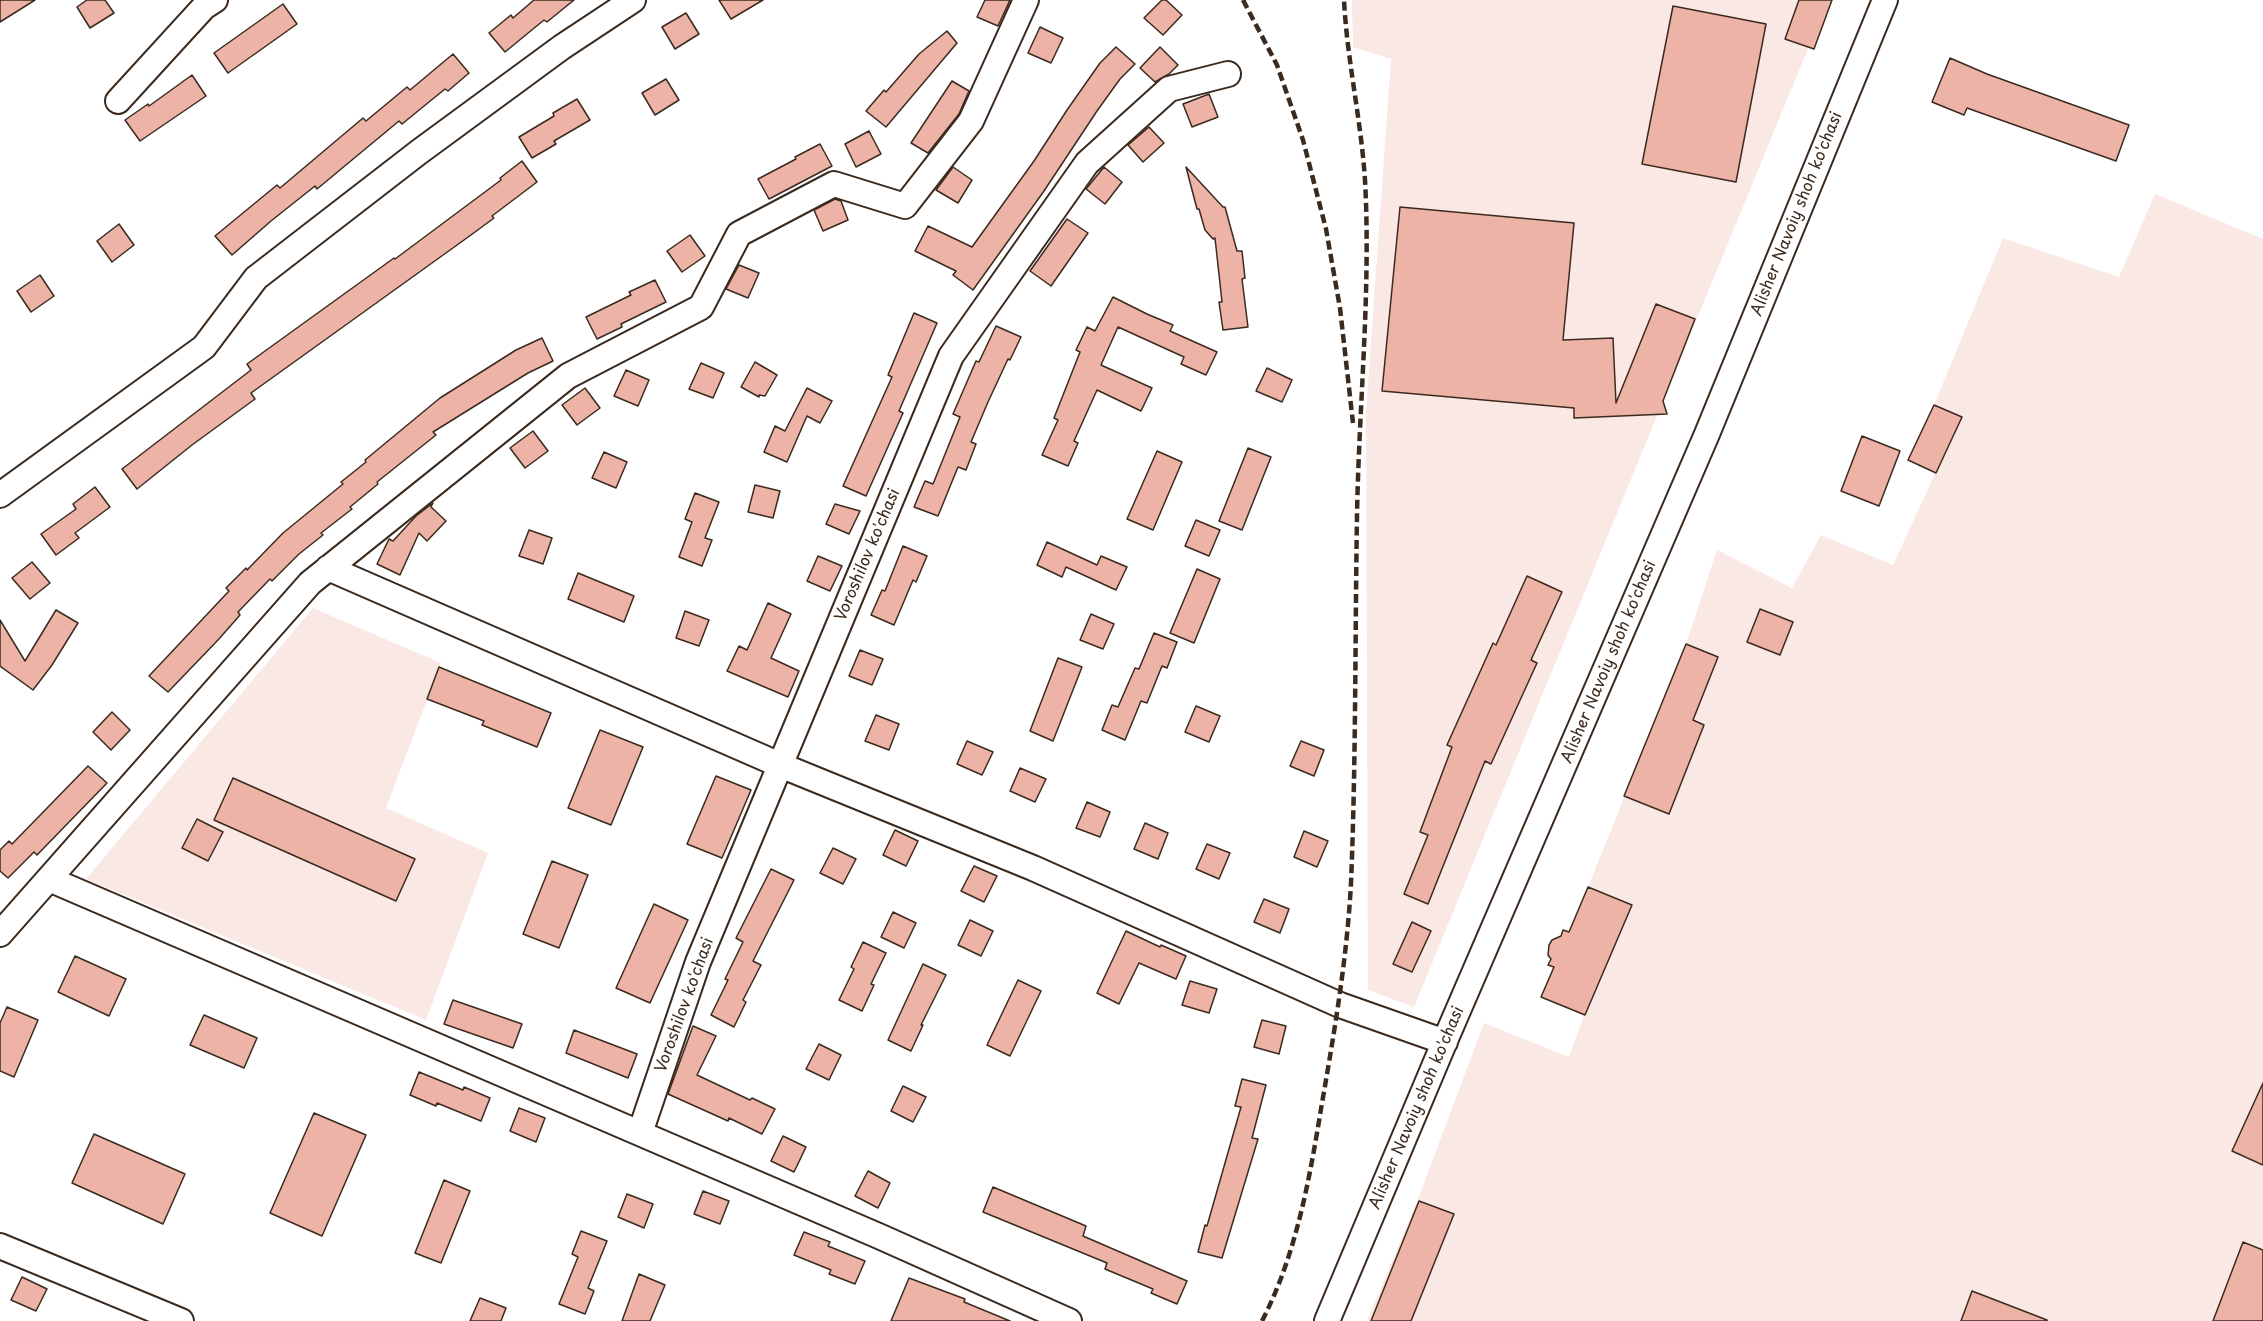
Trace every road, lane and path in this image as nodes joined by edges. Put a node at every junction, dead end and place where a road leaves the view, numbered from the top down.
1 (215, 0) edge
2 (633, 0) edge
3 (1026, 0) edge
4 (1885, 0) edge
5 (1228, 74) dead end
6 (118, 101) dead end
7 (0, 495) edge
8 (328, 568) junction
9 (780, 765) junction
10 (49, 879) junction
11 (0, 934) edge
12 (1445, 1042) junction
13 (640, 1133) junction
14 (0, 1246) edge
15 (181, 1321) edge
16 (1069, 1321) edge
17 (1327, 1321) edge

1 - 6 street
2 - 7 street
3 - 8 street
4 - 12 street, Alisher Navoiy shoh ko'chasi
5 - 9 street, Voroshilov ko'chasi
8 - 9 street
8 - 10 street
9 - 12 street
9 - 13 street, Voroshilov ko'chasi
10 - 11 street
10 - 13 street
12 - 17 street, Alisher Navoiy shoh ko'chasi
13 - 16 street
14 - 15 street

